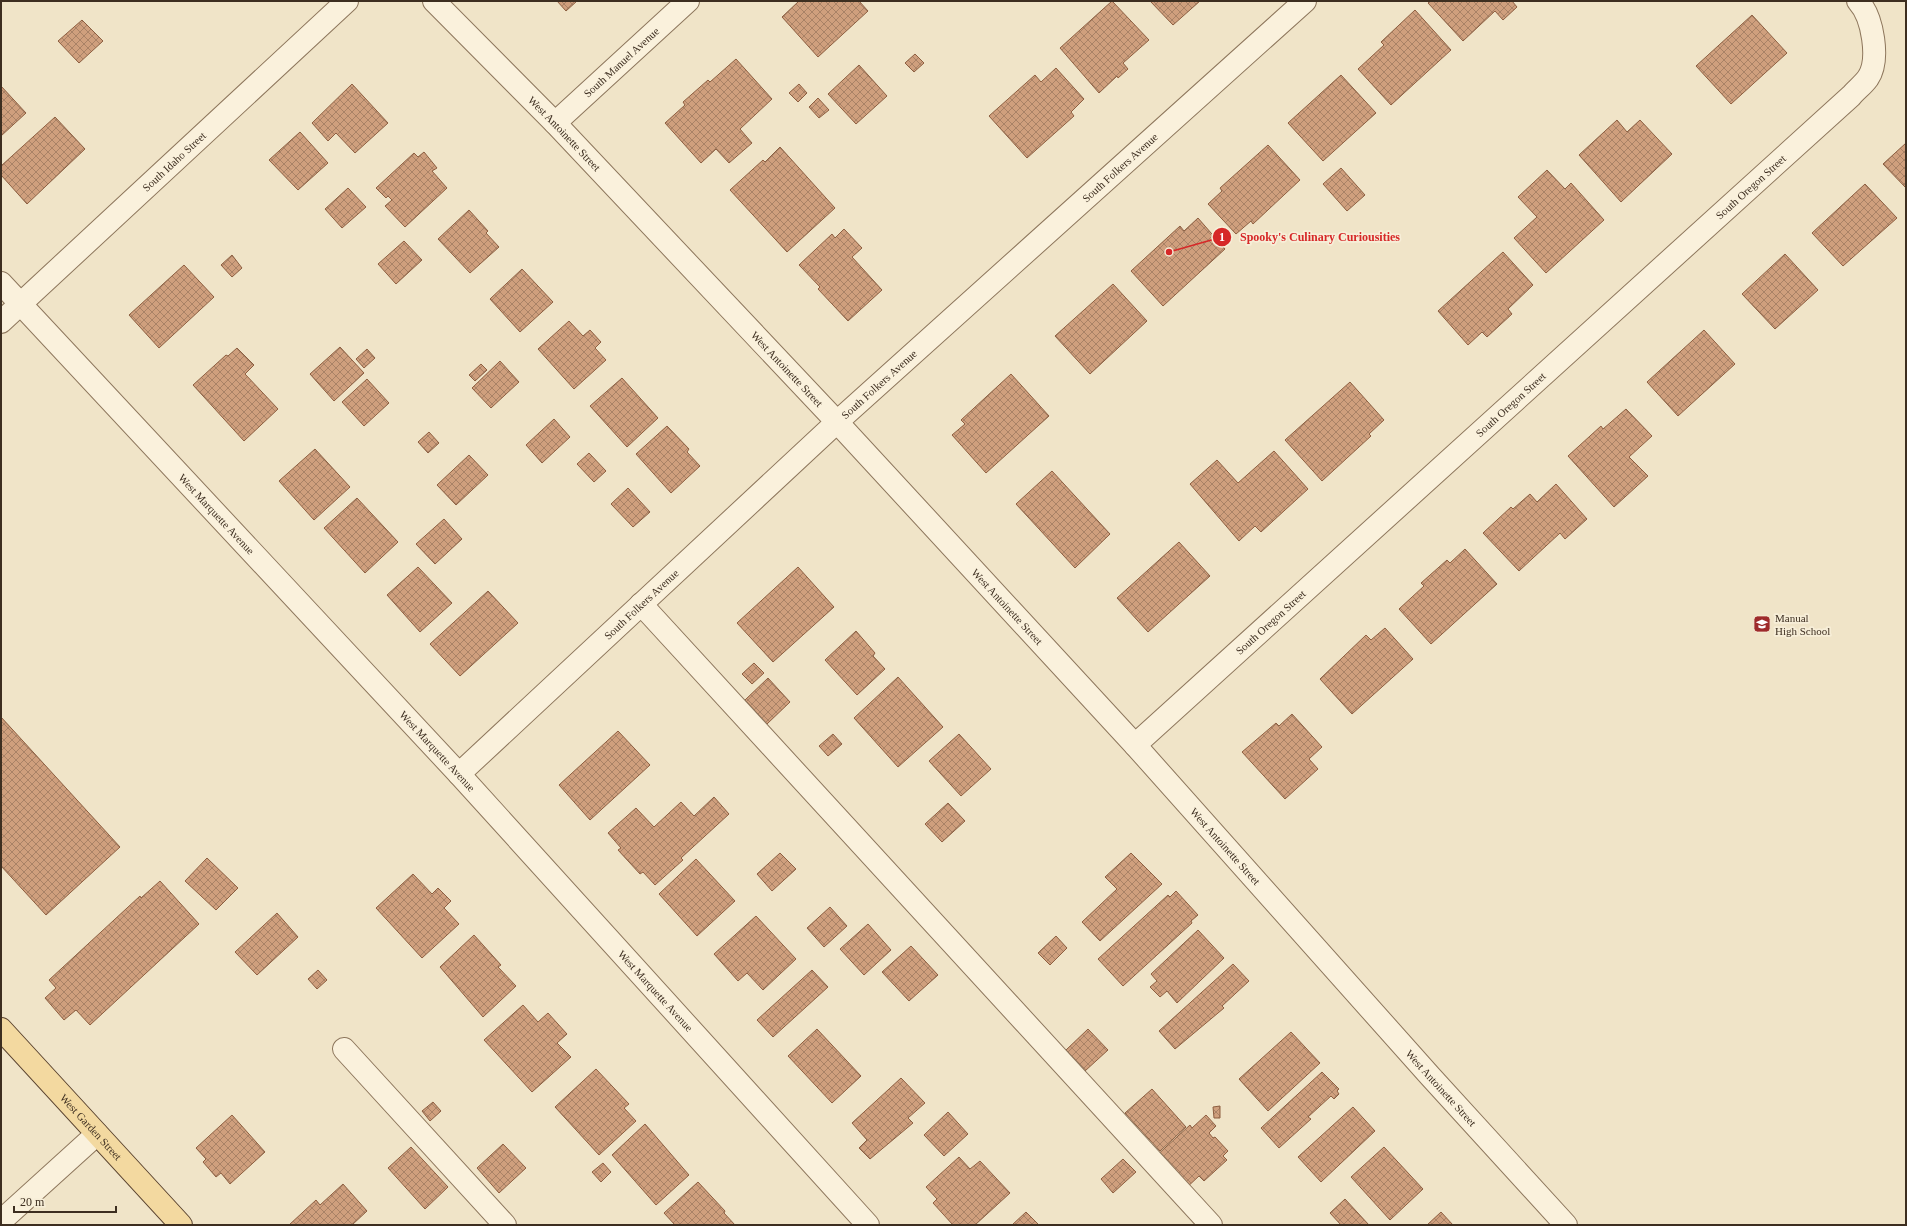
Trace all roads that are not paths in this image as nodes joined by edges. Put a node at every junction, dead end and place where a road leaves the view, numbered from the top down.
1 (347, 1) edge
2 (434, 1) edge
3 (688, 1) edge
4 (1305, 1) edge
5 (1858, 1) edge
6 (555, 123) junction
7 (1, 283) edge
8 (21, 304) junction
9 (1, 322) edge
10 (837, 422) junction
11 (641, 604) junction
12 (1135, 745) junction
13 (459, 774) junction
14 (1, 1029) edge
15 (344, 1049) dead end
16 (97, 1134) junction
17 (1, 1221) edge
18 (181, 1225) edge
19 (505, 1225) edge
20 (868, 1225) edge
21 (1211, 1225) edge
22 (1566, 1225) edge

1 - 8 street, South Idaho Street
2 - 6 street, West Antoinette Street
3 - 6 street, South Manuel Avenue
4 - 10 street, South Folkers Avenue
5 - 12 street, South Oregon Street
6 - 10 street, West Antoinette Street
7 - 8 street, West Marquette Avenue
8 - 9 street, South Idaho Street
8 - 13 street, West Marquette Avenue
10 - 11 street, South Folkers Avenue
10 - 12 street, West Antoinette Street
11 - 13 street, South Folkers Avenue
11 - 21 street
12 - 22 street, West Antoinette Street
13 - 20 street, West Marquette Avenue
14 - 16 main road, West Garden Street
15 - 19 street
16 - 17 street
16 - 18 main road, West Garden Street

